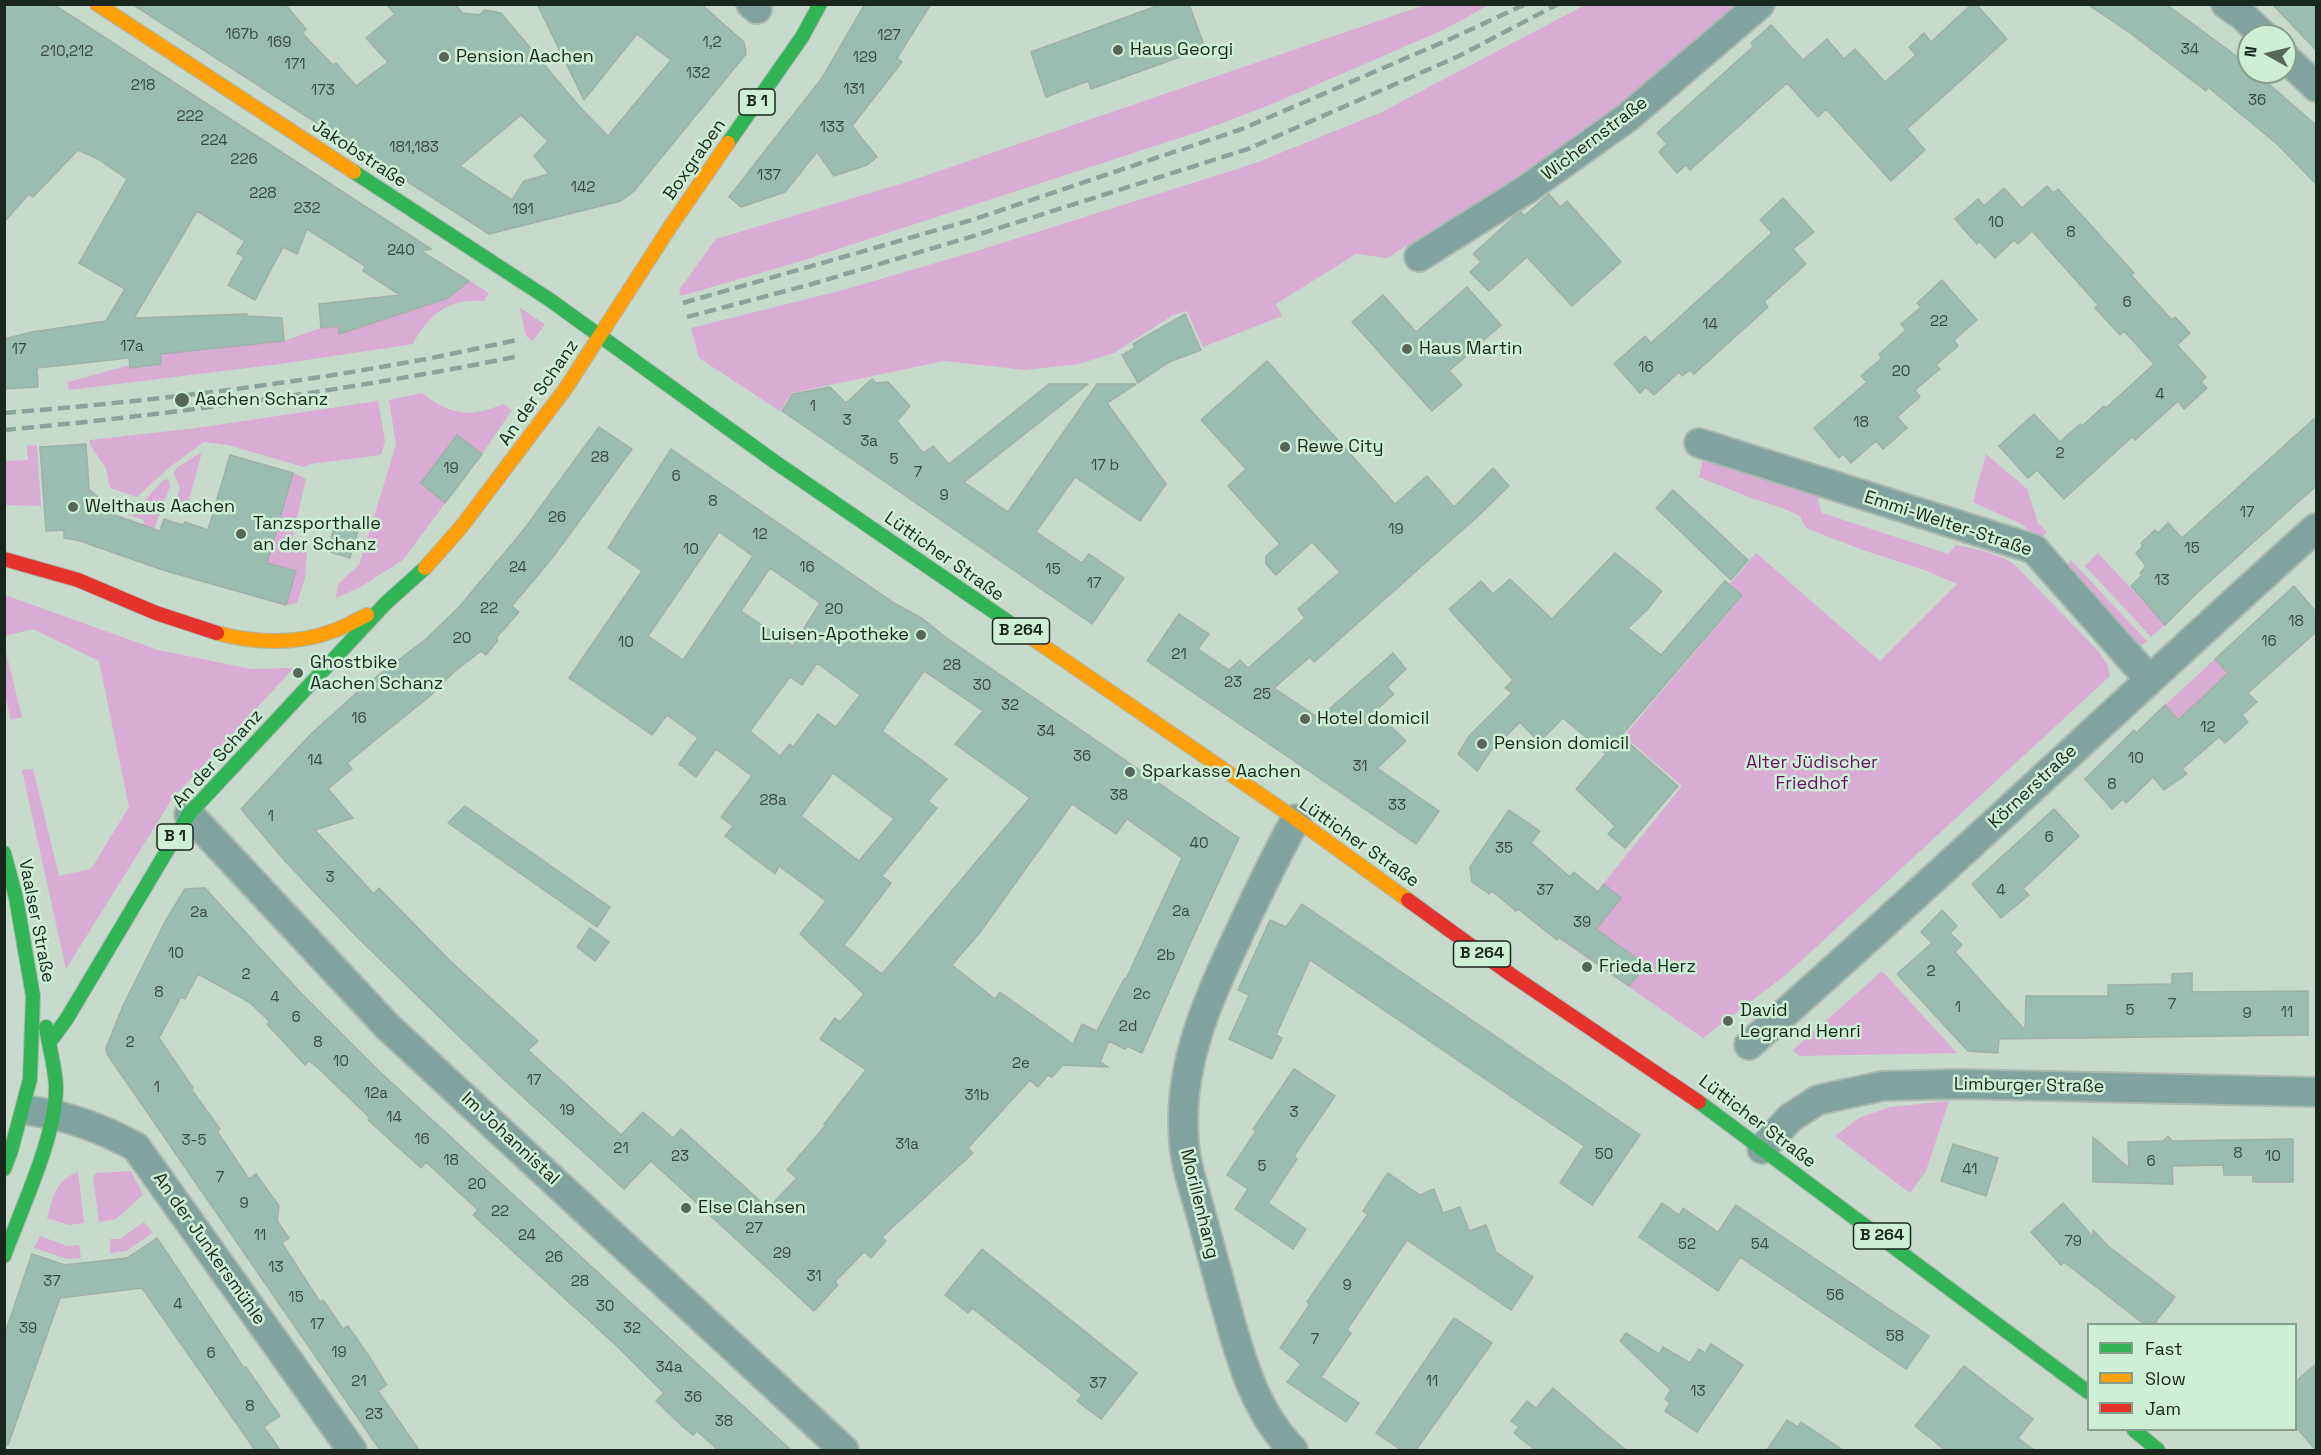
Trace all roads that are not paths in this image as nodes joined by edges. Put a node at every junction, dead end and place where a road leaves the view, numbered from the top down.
1 (98, 4) edge
2 (820, 4) edge
3 (1760, 4) edge
4 (2226, 4) edge
5 (2251, 24) edge
6 (2297, 69) edge
7 (2316, 87) edge
8 (1419, 257) dead end
9 (600, 336) junction
10 (1699, 443) dead end
11 (2316, 528) edge
12 (4, 559) edge
13 (386, 603) junction
14 (2149, 679) junction
15 (189, 814) junction
16 (1296, 819) junction
17 (4, 853) edge
18 (33, 996) junction
19 (66, 1020) junction
20 (49, 1043) junction
21 (1749, 1045) dead end
22 (32, 1046) junction
23 (56, 1085) junction
24 (2316, 1092) edge
25 (22, 1109) junction
26 (54, 1114) junction
27 (1762, 1149) junction
28 (4, 1169) edge
29 (4, 1256) edge
30 (2087, 1391) edge
31 (2135, 1431) edge
32 (352, 1450) edge
33 (844, 1450) edge
34 (1293, 1450) edge
35 (2158, 1450) edge

1 - 9 main road, Jakobstraße
2 - 9 main road, Boxgraben / B 1
3 - 8 street, Wichernstraße
4 - 5 street
6 - 7 street
9 - 13 main road, An der Schanz / B 1
9 - 16 main road, Lütticher Straße / B 264
10 - 14 street, Emmi-Welter-Straße
11 - 14 street, Körnerstraße
12 - 13 main road, An der Schanz
13 - 15 main road, An der Schanz / B 1
14 - 21 street, Körnerstraße
15 - 19 main road, An der Schanz / B 1
15 - 33 street, Im Johannistal
16 - 27 main road, Lütticher Straße / B 264
16 - 34 street, Morillenhang
17 - 18 main road, Vaalser Straße
18 - 20 main road, Vaalser Straße / B 1
18 - 22 main road, Vaalser Straße
19 - 20 main road, An der Schanz
19 - 23 main road, An der Schanz / B 1
20 - 22 main road
20 - 23 main road, Vaalser Straße / B 1
22 - 25 main road, Vaalser Straße
23 - 26 main road, Vaalser Straße / B 1
24 - 27 street, Limburger Straße
25 - 26 street, An der Junkersmühle
25 - 28 main road, Vaalser Straße
26 - 29 main road, Vaalser Straße / B 1
26 - 32 street, An der Junkersmühle
27 - 30 main road, Lütticher Straße / B 264
31 - 35 main road

